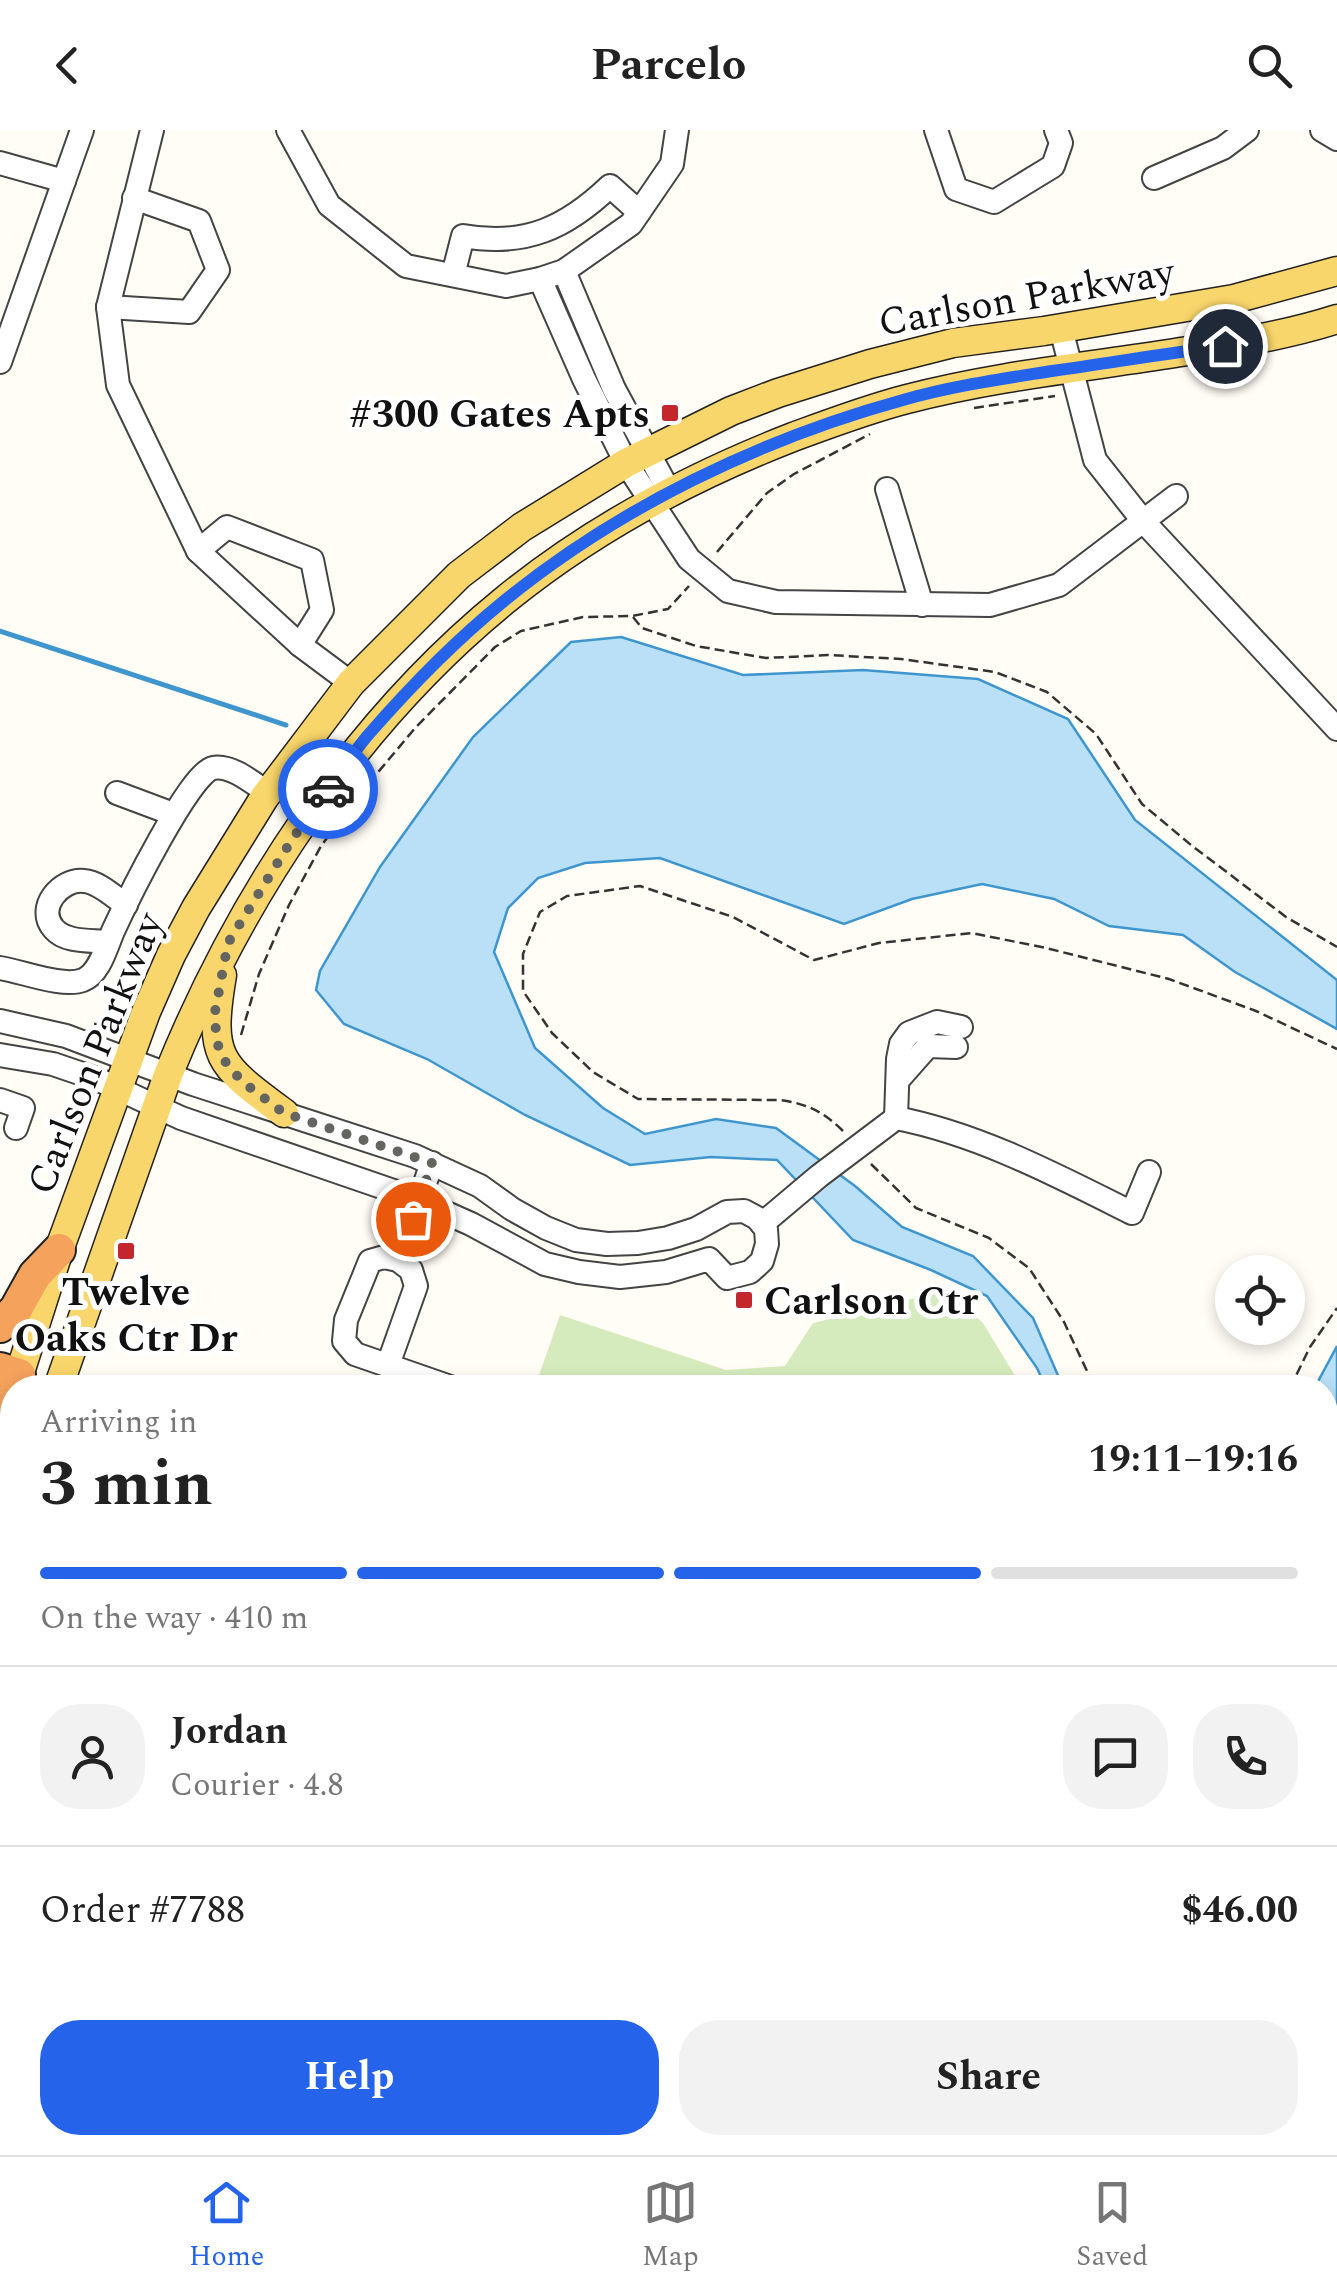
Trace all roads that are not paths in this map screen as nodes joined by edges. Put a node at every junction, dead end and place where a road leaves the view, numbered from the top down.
1 (82, 130) edge
2 (152, 130) edge
3 (288, 130) edge
4 (677, 130) edge
5 (936, 130) edge
6 (1056, 130) edge
7 (1247, 130) edge
8 (1322, 130) edge
9 (1337, 139) edge
10 (0, 163) edge
11 (1154, 178) dead end
12 (64, 181) junction
13 (134, 198) junction
14 (639, 212) junction
15 (564, 271) junction
16 (1337, 271) edge
17 (454, 276) junction
18 (540, 279) junction
19 (108, 306) junction
20 (1337, 318) edge
21 (1061, 329) junction
22 (0, 362) edge
23 (1071, 368) junction
24 (636, 458) junction
25 (888, 489) dead end
26 (1176, 496) dead end
27 (660, 498) junction
28 (1144, 522) junction
29 (198, 552) junction
30 (922, 606) junction
31 (300, 645) junction
32 (351, 683) junction
33 (1337, 729) edge
34 (117, 793) dead end
35 (268, 793) junction
36 (174, 814) junction
37 (126, 905) junction
38 (108, 942) junction
39 (228, 943) junction
40 (0, 968) edge
41 (0, 1021) edge
42 (958, 1037) dead end
43 (0, 1055) edge
44 (129, 1060) junction
45 (168, 1074) junction
46 (119, 1088) junction
47 (0, 1100) edge
48 (156, 1106) junction
49 (284, 1113) junction
50 (896, 1118) junction
51 (16, 1128) dead end
52 (432, 1163) junction
53 (1149, 1172) dead end
54 (419, 1200) junction
55 (1132, 1213) junction
56 (762, 1224) junction
57 (696, 1229) junction
58 (1123, 1236) dead end
59 (60, 1250) junction
60 (708, 1259) junction
61 (398, 1260) junction
62 (0, 1326) edge
63 (388, 1366) junction
64 (19, 1375) edge
65 (63, 1375) edge
66 (415, 1375) edge

1 - 12 street
2 - 13 street
3 - 17 street
4 - 14 street
5 - 6 street
7 - 11 street
8 - 9 street
10 - 12 street
12 - 22 street
13 - 19 street
13 - 19 street
14 - 15 street
14 - 17 street
15 - 18 street
15 - 24 street
16 - 21 main road, Carlson Parkway
17 - 18 street
18 - 24 street
19 - 29 street
20 - 23 main road, Carlson Parkway
21 - 23 street
21 - 24 main road, Carlson Parkway
23 - 27 main road, Carlson Parkway
23 - 28 street
24 - 27 street
24 - 32 main road, Carlson Parkway
25 - 30 street
26 - 28 street
27 - 30 street
27 - 39 main road, Carlson Parkway
28 - 30 street
28 - 33 street
29 - 31 street
29 - 31 street
31 - 32 street
32 - 35 main road, Carlson Parkway
34 - 36 street
35 - 36 street
35 - 44 main road, Carlson Parkway
36 - 37 street
37 - 38 street
37 - 38 street
38 - 40 street
39 - 45 main road, Carlson Parkway
39 - 49 main road
41 - 44 street
42 - 50 street
43 - 46 street
44 - 45 street
44 - 46 main road, Carlson Parkway
45 - 48 main road, Carlson Parkway
45 - 49 street
46 - 48 street
46 - 59 main road, Carlson Parkway
47 - 51 street
48 - 54 street
48 - 65 main road, Carlson Parkway
49 - 52 street
50 - 55 street
50 - 56 street
52 - 54 street
52 - 57 street
53 - 55 street
54 - 60 street
54 - 61 street
55 - 58 street
56 - 57 street
56 - 60 street
57 - 60 street
59 - 62 highway
59 - 64 main road, Carlson Parkway
61 - 63 street
61 - 63 street
63 - 66 street

